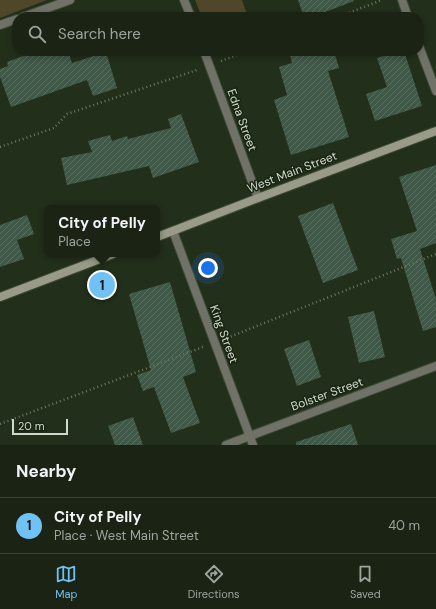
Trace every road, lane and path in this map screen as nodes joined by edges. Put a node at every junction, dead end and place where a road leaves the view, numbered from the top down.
1 (70, 0) edge
2 (184, 0) edge
3 (382, 0) edge
4 (402, 0) edge
5 (37, 12) edge
6 (189, 12) edge
7 (351, 12) edge
8 (406, 12) edge
9 (12, 21) edge
10 (0, 25) edge
11 (206, 56) edge
12 (235, 56) edge
13 (423, 56) edge
14 (209, 66) junction
15 (436, 91) edge
16 (436, 131) edge
17 (0, 147) edge
18 (258, 198) junction
19 (173, 231) junction
20 (160, 236) edge
21 (105, 257) edge
22 (0, 297) edge
23 (436, 366) edge
24 (249, 436) junction
25 (226, 445) edge
26 (253, 445) edge

1 - 5 street
2 - 6 street
3 - 7 path
4 - 8 street
9 - 10 street
11 - 14 street, Edna Street
12 - 14 path
13 - 15 street
14 - 17 path
14 - 18 street, Edna Street
16 - 18 main road, West Main Street
18 - 19 main road, West Main Street
19 - 20 main road, West Main Street
19 - 24 street, King Street
21 - 22 main road
23 - 24 street, Bolster Street
24 - 25 street, Bolster Street
24 - 26 street, King Street

